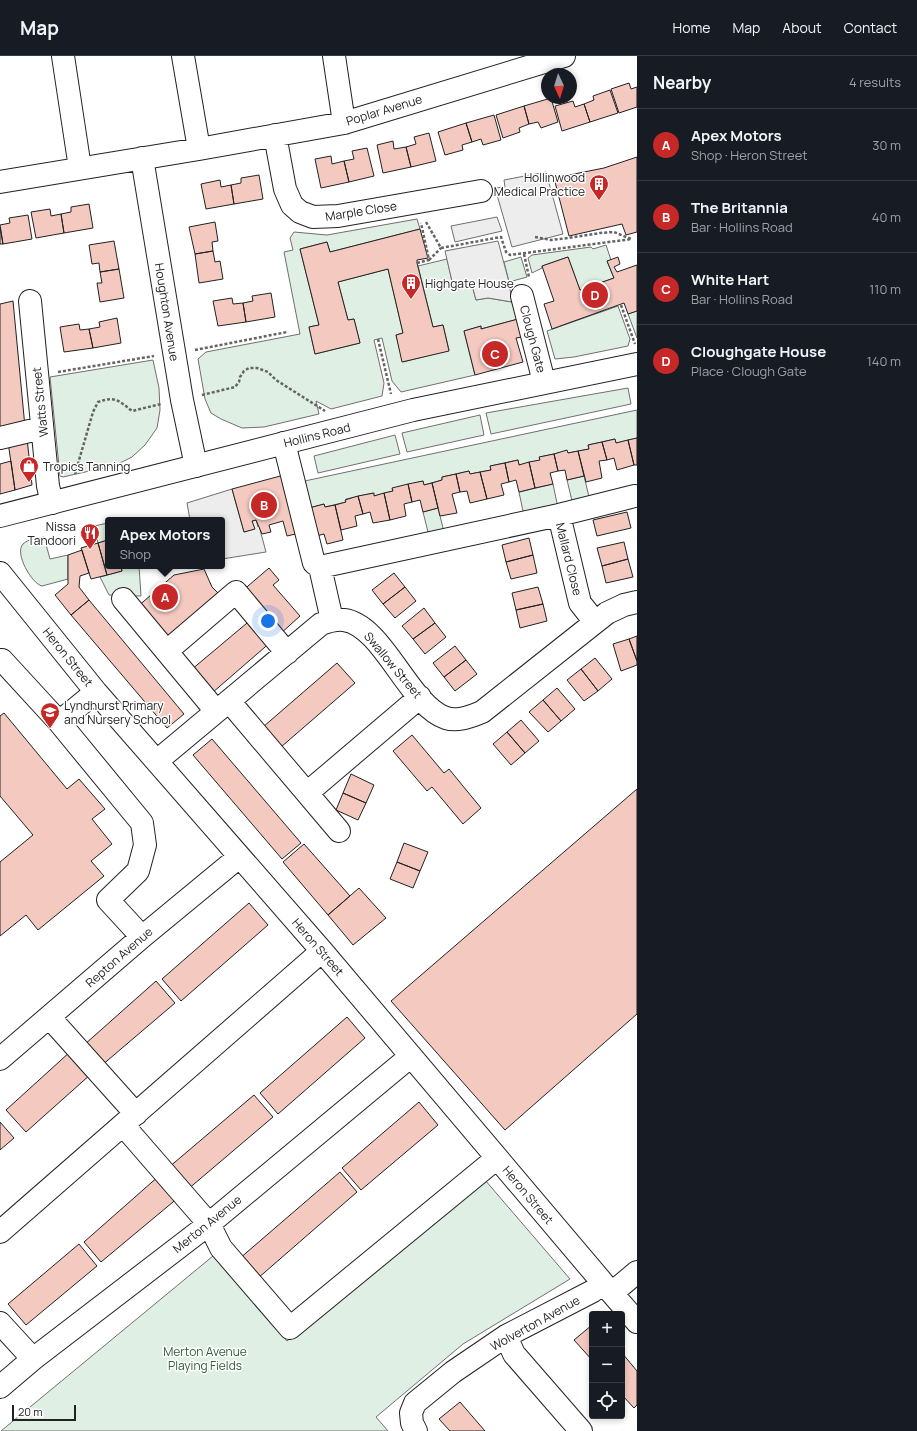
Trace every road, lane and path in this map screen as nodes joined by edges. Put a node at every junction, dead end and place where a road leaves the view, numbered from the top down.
1 (63, 56) edge
2 (183, 56) edge
3 (334, 56) edge
4 (564, 56) edge
5 (344, 123) junction
6 (275, 135) junction
7 (200, 149) junction
8 (142, 158) junction
9 (80, 168) junction
10 (0, 182) edge
11 (480, 191) dead end
12 (535, 237) dead end
13 (441, 248) junction
14 (524, 254) junction
15 (429, 260) junction
16 (418, 263) dead end
17 (526, 287) joint
18 (30, 301) dead end
19 (621, 305) dead end
20 (287, 332) dead end
21 (378, 339) dead end
22 (633, 339) dead end
23 (188, 352) dead end
24 (157, 356) dead end
25 (637, 364) edge
26 (55, 373) dead end
27 (544, 382) junction
28 (389, 383) dead end
29 (196, 397) dead end
30 (166, 403) dead end
31 (326, 411) dead end
32 (42, 428) junction
33 (0, 438) edge
34 (284, 444) junction
35 (196, 466) junction
36 (76, 480) dead end
37 (635, 496) dead end
38 (52, 503) junction
39 (558, 515) junction
40 (0, 516) edge
41 (320, 567) junction
42 (0, 573) edge
43 (123, 599) dead end
44 (637, 602) edge
45 (332, 620) junction
46 (595, 622) junction
47 (167, 651) junction
48 (287, 652) junction
49 (0, 660) edge
50 (96, 692) junction
51 (420, 698) junction
52 (222, 706) junction
53 (59, 722) junction
54 (157, 760) junction
55 (307, 792) junction
56 (339, 831) dead end
57 (239, 856) junction
58 (142, 937) junction
59 (322, 951) junction
60 (50, 1018) junction
61 (411, 1056) junction
62 (0, 1059) edge
63 (130, 1120) junction
64 (497, 1158) junction
65 (209, 1224) junction
66 (0, 1232) edge
67 (637, 1272) edge
68 (608, 1288) junction
69 (0, 1322) edge
70 (637, 1322) edge
71 (506, 1336) junction
72 (33, 1359) junction
73 (0, 1387) edge
74 (416, 1431) edge
75 (581, 1431) edge

1 - 9 street
2 - 7 street
3 - 5 street
4 - 5 street, Poplar Avenue
5 - 6 street, Poplar Avenue
6 - 7 street, Poplar Avenue
6 - 11 street, Marple Close
7 - 8 street, Poplar Avenue
8 - 9 street, Poplar Avenue
8 - 35 street, Houghton Avenue
9 - 10 street, Poplar Avenue
12 - 14 path
13 - 14 path
13 - 15 path
13 - 15 path
14 - 17 path
15 - 16 path
17 - 27 street, Clough Gate
18 - 32 street, Watts Street
19 - 22 path
20 - 23 path
21 - 28 path
24 - 26 path
25 - 27 street, Hollins Road
27 - 34 street, Hollins Road
29 - 31 path
30 - 36 path
32 - 33 street
32 - 38 street, Watts Street
34 - 35 street, Hollins Road
34 - 41 street
35 - 38 street, Hollins Road
37 - 39 street
38 - 40 street, Hollins Road
39 - 41 street
39 - 46 street, Mallard Close
41 - 45 street
42 - 50 street, Heron Street
43 - 47 street
44 - 46 street, Swallow Street
45 - 48 street
45 - 51 street, Swallow Street
46 - 51 street, Swallow Street
47 - 48 street
47 - 52 street
48 - 52 street
49 - 53 street
50 - 53 street
50 - 54 street, Heron Street
51 - 55 street
52 - 54 street
52 - 55 street
53 - 58 street
54 - 57 street, Heron Street
55 - 56 street
57 - 58 street, Repton Avenue
57 - 59 street, Heron Street
58 - 60 street, Repton Avenue
59 - 61 street, Heron Street
59 - 63 street
60 - 62 street, Repton Avenue
60 - 63 street
61 - 64 street, Heron Street
61 - 65 street, Merton Avenue
63 - 65 street
63 - 66 street
64 - 65 street
64 - 68 street, Heron Street
65 - 72 street, Merton Avenue
67 - 68 street, Wolverton Avenue
68 - 70 street, Heron Street
68 - 71 street, Wolverton Avenue
69 - 72 street
71 - 74 street, Wolverton Avenue
71 - 75 street
72 - 73 street, Merton Avenue

